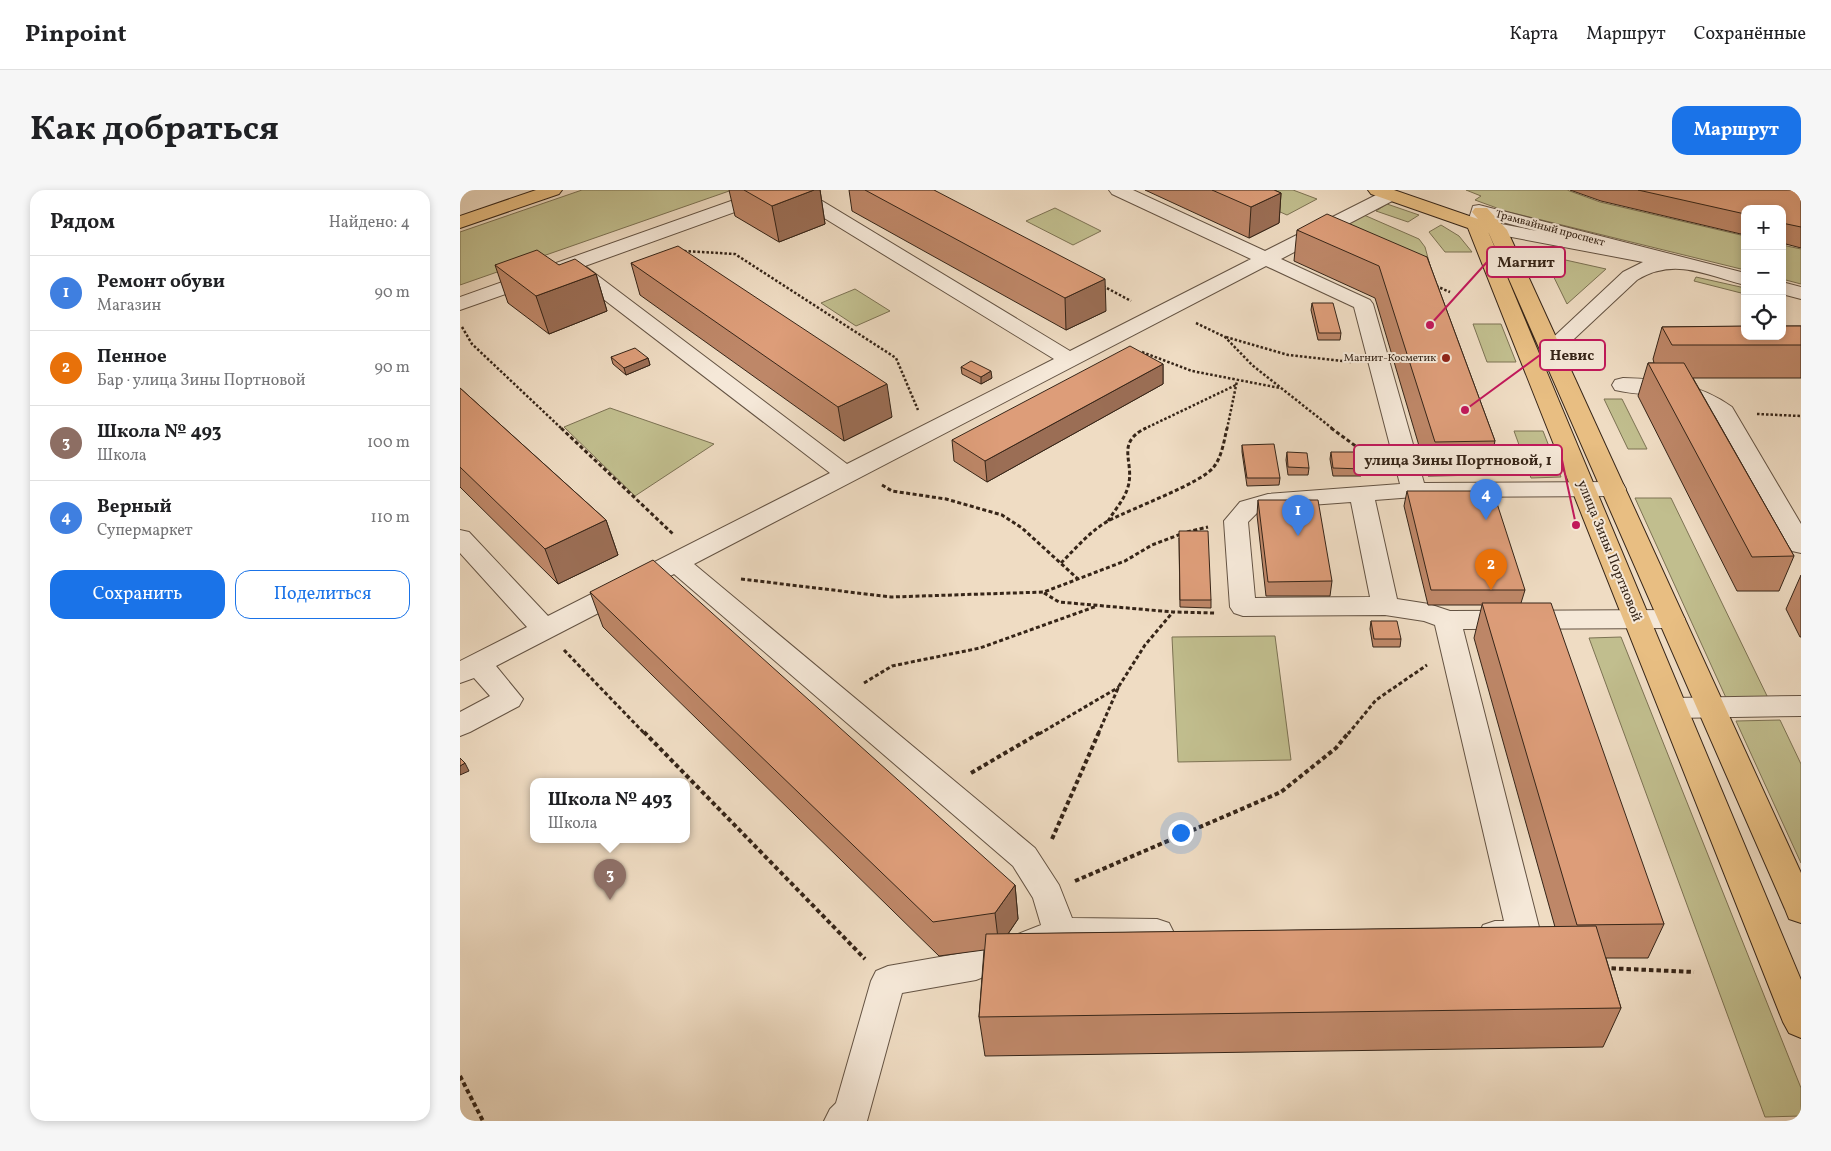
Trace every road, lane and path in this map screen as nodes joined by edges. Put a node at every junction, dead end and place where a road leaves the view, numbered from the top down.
1 (502, 190) edge
2 (553, 190) edge
3 (779, 190) edge
4 (792, 190) edge
5 (1118, 190) edge
6 (1426, 190) edge
7 (1383, 192) edge
8 (460, 204) edge
9 (460, 222) edge
10 (1484, 222) junction
11 (680, 251) edge
12 (1264, 259) junction
13 (1675, 262) junction
14 (569, 264) junction
15 (1741, 278) edge
16 (1096, 282) edge
17 (1786, 289) edge
18 (1801, 293) edge
19 (460, 304) edge
20 (1161, 312) junction
21 (460, 323) edge
22 (1114, 337) junction
23 (1225, 337) junction
24 (1552, 348) junction
25 (1071, 360) junction
26 (1379, 362) junction
27 (1237, 381) junction
28 (1236, 385) junction
29 (1623, 386) dead end
30 (1281, 388) junction
31 (1724, 412) junction
32 (1801, 416) edge
33 (928, 434) junction
34 (855, 471) junction
35 (1584, 489) junction
36 (1614, 489) junction
37 (1414, 490) junction
38 (1361, 494) junction
39 (1108, 521) junction
40 (1236, 521) junction
41 (460, 538) edge
42 (1801, 545) edge
43 (687, 563) junction
44 (1061, 564) junction
45 (1078, 579) junction
46 (1044, 592) junction
47 (1097, 606) junction
48 (1385, 606) junction
49 (1243, 607) junction
50 (1173, 612) junction
51 (1637, 619) junction
52 (1672, 619) junction
53 (1447, 620) junction
54 (545, 630) junction
55 (1433, 660) dead end
56 (469, 669) edge
57 (1119, 686) junction
58 (839, 699) junction
59 (1801, 706) edge
60 (1673, 708) junction
61 (1712, 708) junction
62 (460, 725) edge
63 (690, 778) edge
64 (690, 778) edge
65 (944, 789) junction
66 (1024, 857) junction
67 (1073, 882) dead end
68 (1801, 909) edge
69 (1060, 932) junction
70 (1188, 933) edge
71 (1465, 935) edge
72 (1593, 968) edge
73 (1694, 972) dead end
74 (888, 981) junction
75 (1801, 1022) edge
76 (460, 1076) edge
77 (853, 1118) edge
78 (484, 1121) edge

1 - 8 main road
2 - 9 main road
3 - 14 street
4 - 25 street
5 - 12 street
6 - 10 main road, Трамвайный проспект
7 - 10 main road, Трамвайный проспект
7 - 12 street
10 - 13 street, Трамвайный проспект
10 - 13 street, Трамвайный проспект
10 - 24 main road, улица Зины Портновой
10 - 35 main road, улица Зины Портновой
11 - 33 path
12 - 20 street
12 - 26 street
13 - 15 street, Трамвайный проспект
13 - 24 street
14 - 19 street
14 - 34 street
16 - 20 path
17 - 18 street
20 - 22 street
20 - 23 path
21 - 43 path
22 - 25 street
22 - 27 path
23 - 26 path
23 - 30 path
24 - 36 main road, улица Зины Портновой
25 - 33 street
26 - 37 street
27 - 28 path
27 - 30 path
28 - 39 path
28 - 39 path
29 - 31 street
30 - 37 path
31 - 32 path
31 - 42 street
33 - 34 street
34 - 43 street
34 - 44 path
35 - 36 street
35 - 37 street
35 - 51 main road, улица Зины Портновой
36 - 52 main road, улица Зины Портновой
37 - 38 street
38 - 40 street
38 - 48 street
39 - 44 path
40 - 45 path
40 - 49 street
41 - 54 street
43 - 46 path
43 - 54 street
43 - 58 street
44 - 45 path
45 - 46 path
46 - 47 path
47 - 50 path
47 - 58 path
48 - 49 street
48 - 53 street
49 - 50 path
50 - 57 path
51 - 52 street
51 - 53 street
51 - 60 main road, улица Зины Портновой
52 - 61 main road, улица Зины Портновой
53 - 71 street
54 - 56 street
54 - 63 path
55 - 67 path
56 - 62 street
57 - 65 path
57 - 66 path
58 - 65 street
59 - 61 street
60 - 61 street
60 - 75 main road, улица Зины Портновой
61 - 68 main road, улица Зины Портновой
64 - 74 path
65 - 66 street
66 - 69 street
69 - 70 street
69 - 74 street
72 - 73 path
74 - 77 street
76 - 78 path

